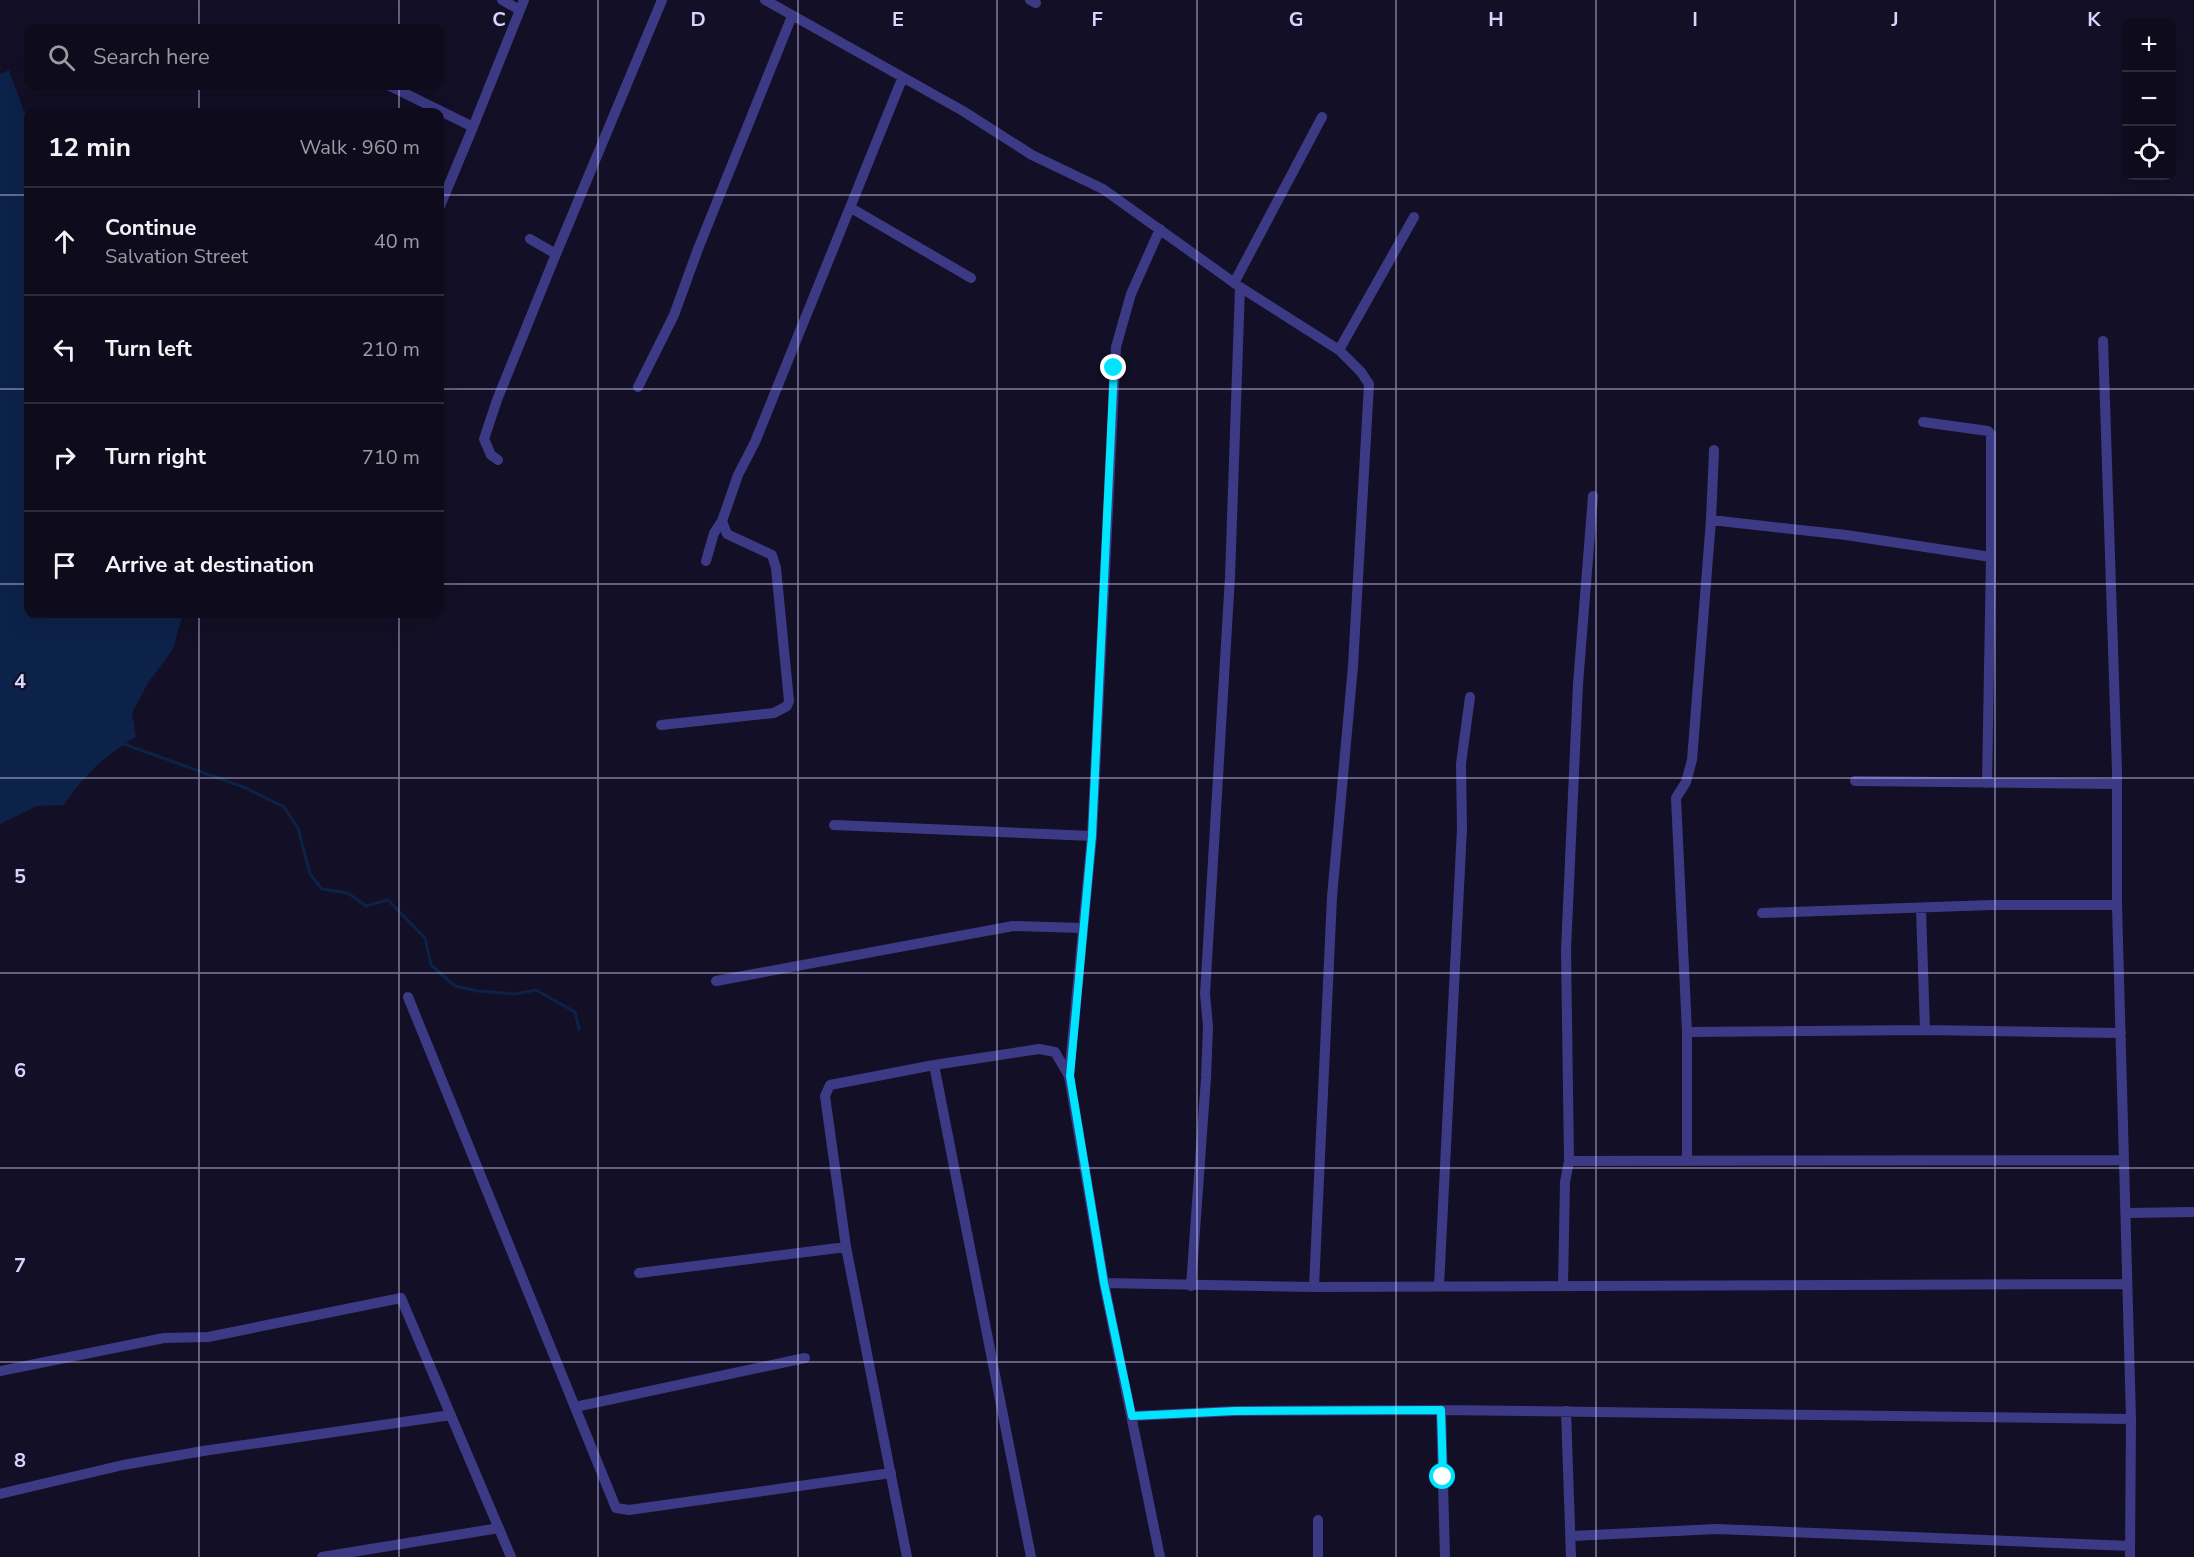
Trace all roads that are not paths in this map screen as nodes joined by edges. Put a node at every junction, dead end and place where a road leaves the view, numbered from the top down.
1 (502, 0) edge
2 (662, 0) edge
3 (765, 0) edge
4 (522, 5) edge
5 (792, 16) junction
6 (902, 79) junction
7 (398, 90) edge
8 (435, 108) edge
9 (444, 113) edge
10 (1322, 117) dead end
11 (473, 127) junction
12 (444, 196) edge
13 (851, 208) junction
14 (1414, 217) dead end
15 (1160, 229) junction
16 (530, 239) dead end
17 (556, 254) junction
18 (971, 278) dead end
19 (1237, 285) junction
20 (2103, 341) dead end
21 (1339, 350) junction
22 (638, 387) dead end
23 (1923, 423) dead end
24 (1714, 450) dead end
25 (498, 460) dead end
26 (1593, 496) dead end
27 (1711, 520) junction
28 (722, 521) junction
29 (1991, 556) junction
30 (706, 561) dead end
31 (1470, 697) dead end
32 (660, 725) dead end
33 (1855, 782) dead end
34 (1987, 783) junction
35 (2117, 784) junction
36 (834, 825) dead end
37 (1092, 836) junction
38 (2117, 905) junction
39 (1921, 909) junction
40 (1762, 913) dead end
41 (1082, 928) junction
42 (716, 981) dead end
43 (408, 997) dead end
44 (1925, 1030) junction
45 (1687, 1032) junction
46 (2121, 1033) junction
47 (934, 1065) junction
48 (1070, 1076) junction
49 (2124, 1160) junction
50 (1569, 1161) junction
51 (1688, 1161) junction
52 (2194, 1212) edge
53 (2126, 1213) junction
54 (846, 1247) junction
55 (639, 1273) dead end
56 (1104, 1283) junction
57 (2127, 1284) junction
58 (1191, 1286) junction
59 (1439, 1286) junction
60 (1563, 1286) junction
61 (1314, 1287) junction
62 (805, 1358) dead end
63 (0, 1371) edge
64 (575, 1407) junction
65 (1441, 1410) junction
66 (1566, 1411) junction
67 (451, 1415) junction
68 (1132, 1416) junction
69 (2131, 1419) junction
70 (891, 1473) junction
71 (0, 1494) edge
72 (1318, 1520) dead end
73 (499, 1528) junction
74 (1572, 1536) junction
75 (2130, 1552) edge
76 (322, 1557) edge
77 (511, 1557) edge
78 (907, 1557) edge
79 (1031, 1557) edge
80 (1160, 1557) edge
81 (1318, 1557) edge
82 (1445, 1557) edge
83 (1571, 1557) edge

1 - 4 street
2 - 17 street
3 - 5 street
4 - 11 street
5 - 6 street
5 - 22 street
6 - 13 street
6 - 15 street
7 - 8 street
9 - 11 street
10 - 19 street
11 - 12 street
13 - 18 street
13 - 28 street
14 - 21 street
15 - 19 street
15 - 37 street
16 - 17 street
17 - 25 street
19 - 21 street
19 - 58 street
20 - 35 street
21 - 61 street
23 - 29 street
24 - 27 street
26 - 50 street
27 - 29 street
27 - 45 street
28 - 30 street
28 - 32 street
29 - 34 street
31 - 59 street
33 - 34 street
34 - 35 street
35 - 38 street
36 - 37 street
37 - 41 street
38 - 39 street
38 - 46 street
39 - 40 street
39 - 44 street
41 - 42 street
41 - 48 street
43 - 64 street
44 - 45 street
44 - 46 street
45 - 51 street
46 - 49 street
47 - 48 street
47 - 54 street
47 - 79 street
48 - 56 street
49 - 51 street
49 - 53 street
50 - 51 street
50 - 60 street
52 - 53 street
53 - 57 street
54 - 55 street
54 - 70 street
56 - 58 street
56 - 68 street
57 - 60 street
57 - 69 street
58 - 61 street
59 - 60 street
59 - 61 street
62 - 64 street
63 - 67 street
64 - 70 street
65 - 66 street
65 - 68 street
65 - 82 street
66 - 69 street
66 - 74 street
67 - 71 street
67 - 73 street
68 - 80 street
69 - 75 street
70 - 78 street
72 - 81 street
73 - 76 street
73 - 77 street
74 - 75 street
74 - 83 street

